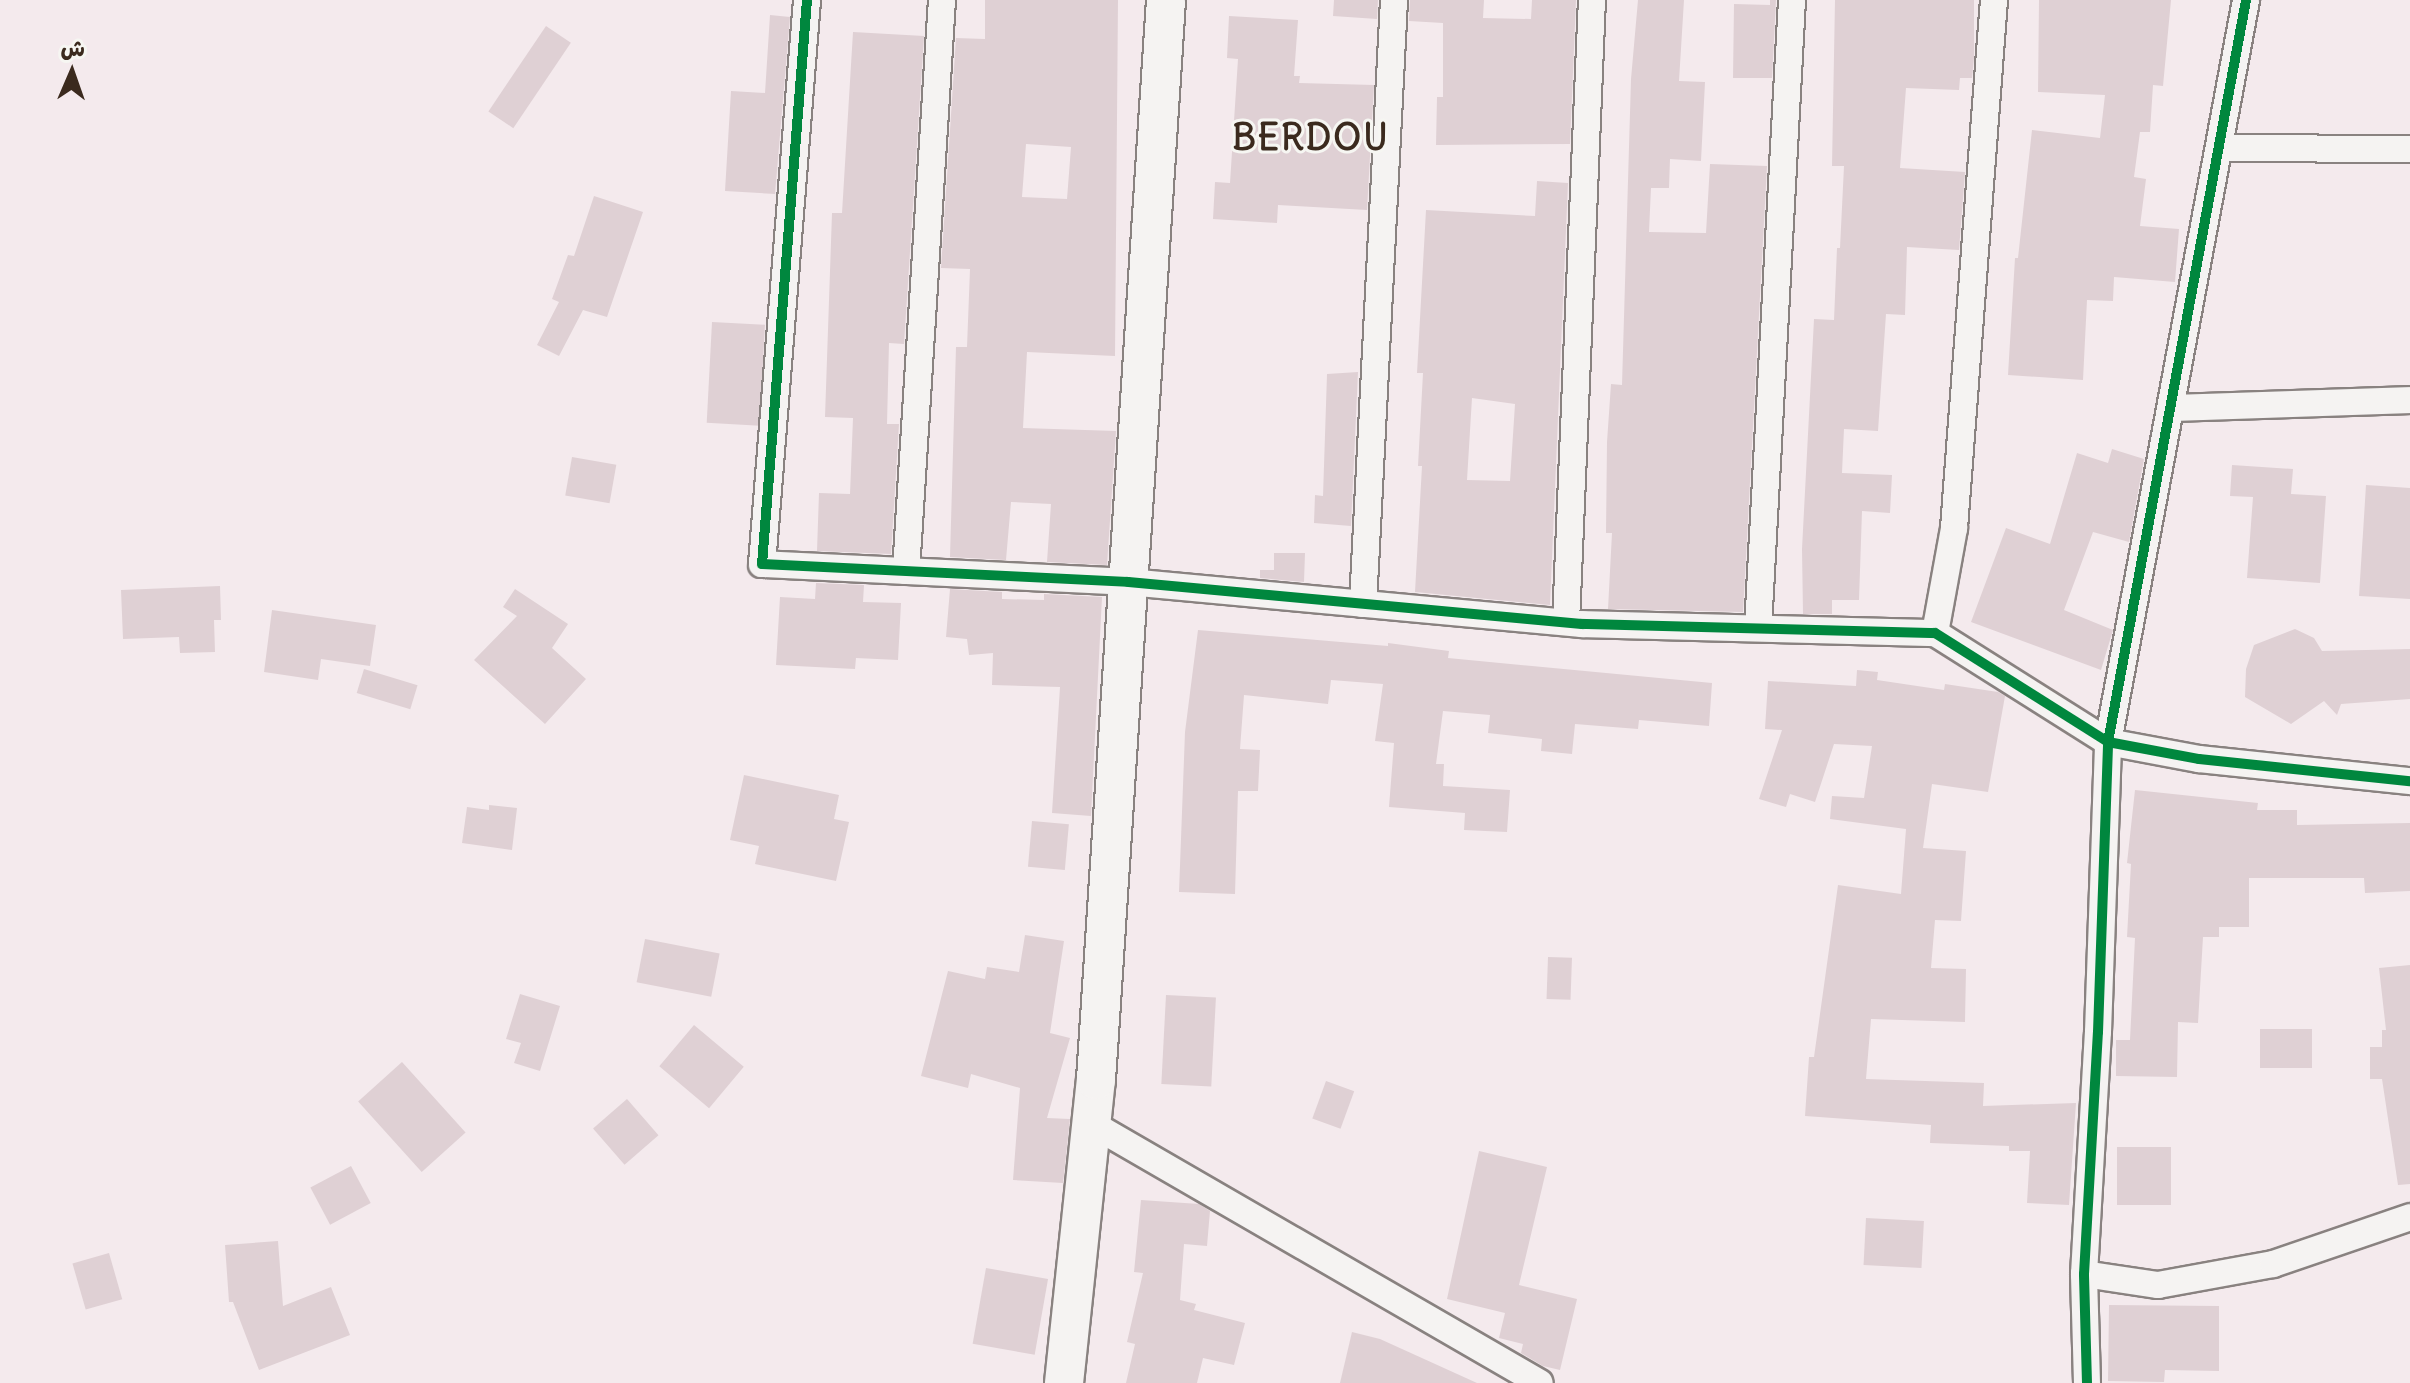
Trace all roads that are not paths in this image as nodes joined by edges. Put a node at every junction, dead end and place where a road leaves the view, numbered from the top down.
1 (807, 0) edge
2 (942, 0) edge
3 (1166, 0) edge
4 (1394, 0) edge
5 (1592, 0) edge
6 (1792, 0) edge
7 (1994, 0) edge
8 (2246, 0) edge
9 (2220, 148) junction
10 (2410, 149) edge
11 (2410, 400) edge
12 (2171, 408) junction
13 (906, 571) junction
14 (1128, 582) junction
15 (1363, 604) junction
16 (1566, 622) junction
17 (1758, 628) junction
18 (1935, 633) junction
19 (2108, 742) junction
20 (2410, 781) edge
21 (1092, 1124) junction
22 (2410, 1217) edge
23 (2084, 1274) junction
24 (1064, 1383) edge
25 (1540, 1383) edge
26 (2087, 1383) edge

1 - 13 street
2 - 13 street
3 - 14 main road
4 - 15 street
5 - 16 street
6 - 17 street
7 - 18 street
8 - 9 street
9 - 10 street
9 - 12 street
11 - 12 street
12 - 19 street
13 - 14 street
14 - 15 street
14 - 21 main road
15 - 16 street
16 - 17 street
17 - 18 street
18 - 19 street
19 - 20 street
19 - 23 street
21 - 24 main road
21 - 25 street
22 - 23 street
23 - 26 street

